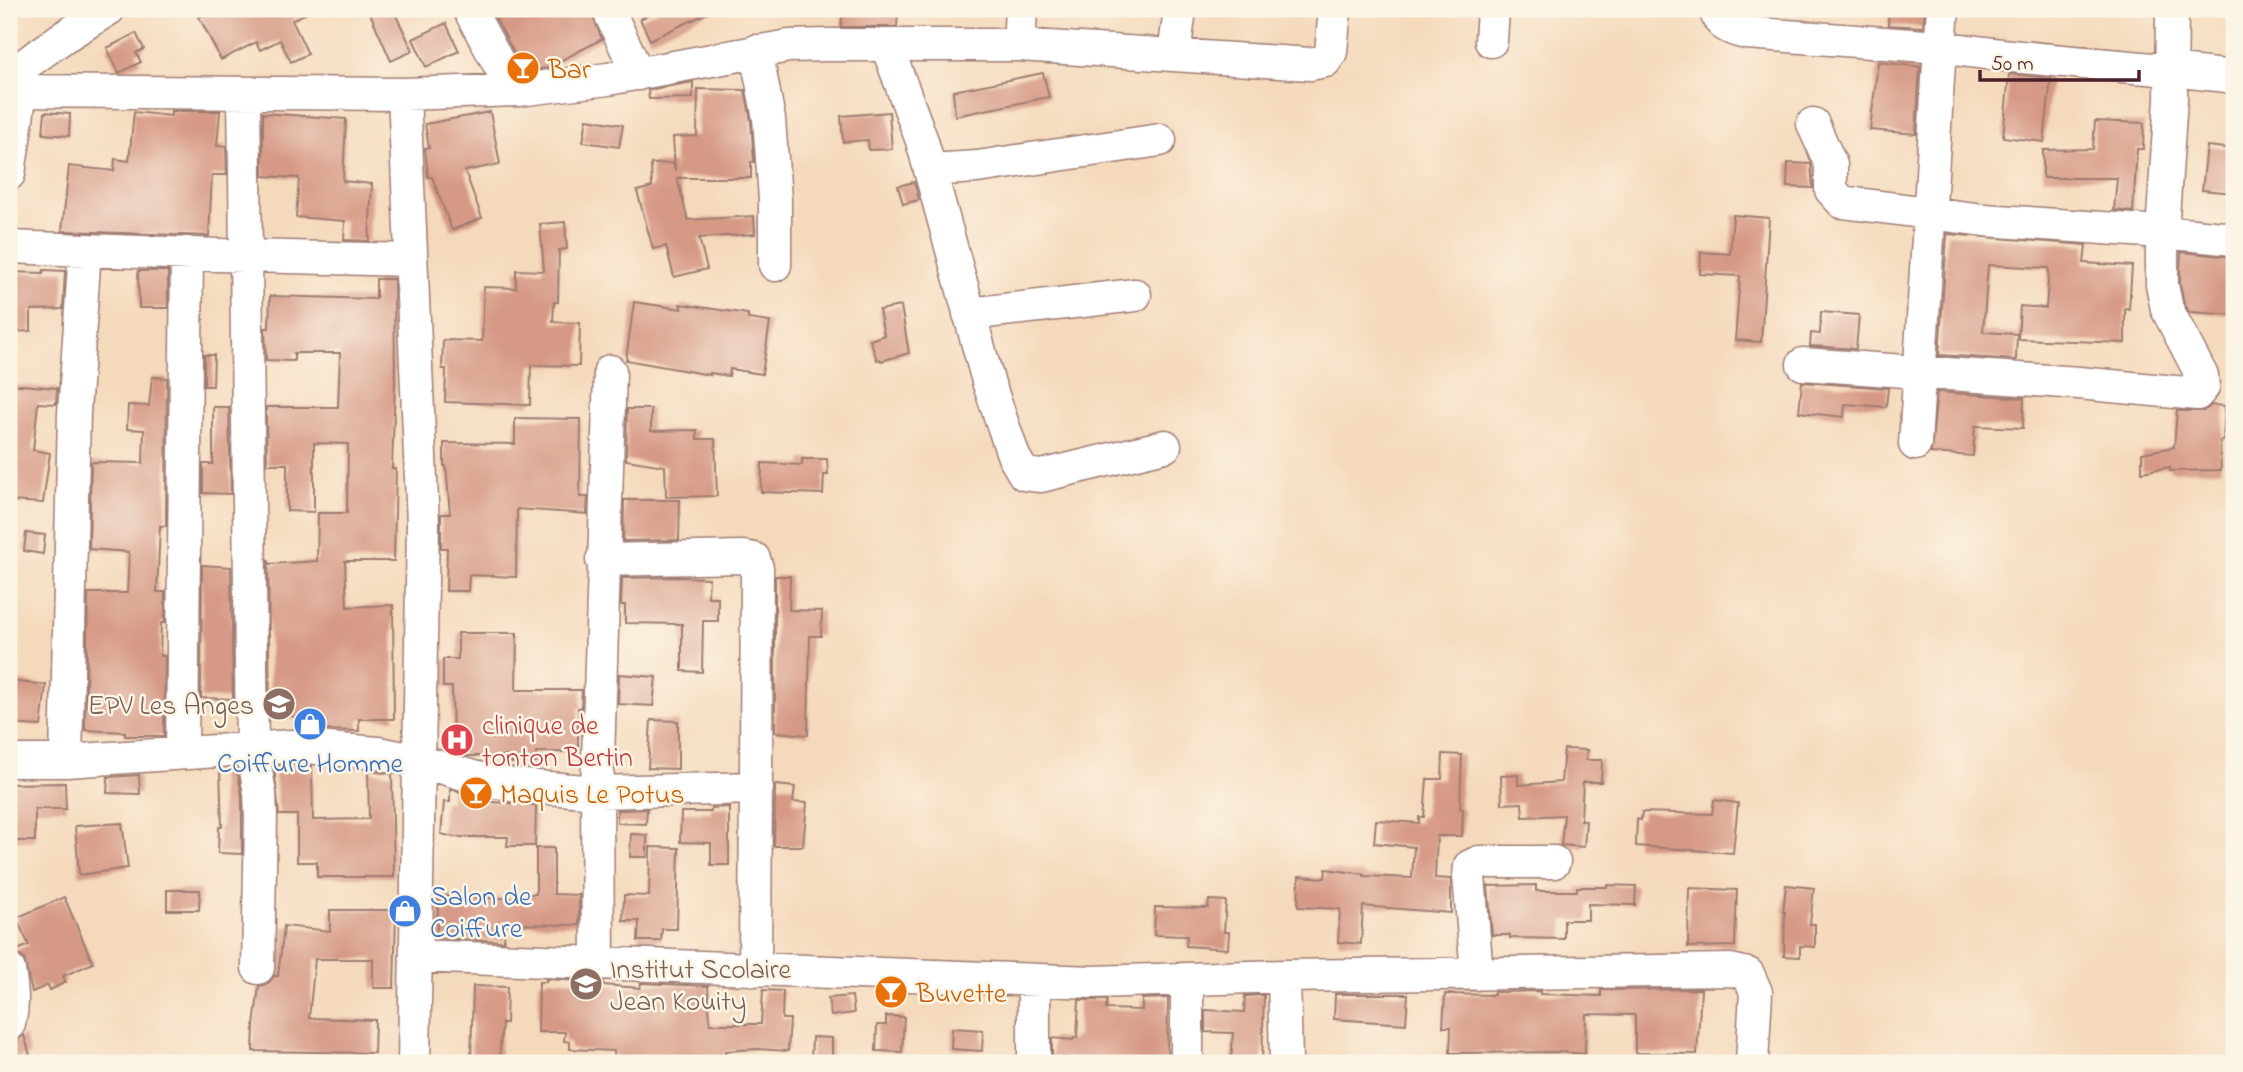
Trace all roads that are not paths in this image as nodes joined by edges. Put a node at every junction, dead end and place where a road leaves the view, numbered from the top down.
1 (109, 9) edge
2 (469, 9) edge
3 (608, 9) edge
4 (1021, 9) edge
5 (1180, 9) edge
6 (1335, 9) edge
7 (1493, 9) edge
8 (1716, 9) edge
9 (1943, 9) edge
10 (2172, 9) edge
11 (1491, 41) dead end
12 (1019, 44) junction
13 (887, 46) junction
14 (1940, 47) junction
15 (756, 51) junction
16 (1174, 55) junction
17 (2171, 69) junction
18 (638, 74) junction
19 (2234, 77) edge
20 (13, 86) edge
21 (513, 90) junction
22 (244, 93) junction
23 (404, 94) junction
24 (1813, 124) dead end
25 (1160, 140) dead end
26 (930, 170) junction
27 (9, 174) edge
28 (1929, 214) junction
29 (2162, 232) junction
30 (2234, 239) edge
31 (9, 247) edge
32 (85, 250) junction
33 (187, 253) junction
34 (245, 256) junction
35 (411, 260) junction
36 (775, 265) dead end
37 (1135, 295) dead end
38 (969, 314) junction
39 (1803, 364) dead end
40 (610, 371) dead end
41 (1919, 372) junction
42 (1915, 444) dead end
43 (1165, 446) dead end
44 (602, 560) junction
45 (252, 749) junction
46 (182, 753) junction
47 (9, 761) edge
48 (66, 761) junction
49 (419, 761) junction
50 (757, 788) junction
51 (597, 792) junction
52 (1554, 862) dead end
53 (416, 956) junction
54 (598, 964) junction
55 (258, 968) dead end
56 (9, 970) edge
57 (755, 970) junction
58 (1477, 974) junction
59 (1284, 976) junction
60 (1187, 979) junction
61 (1034, 982) junction
62 (9, 1024) edge
63 (414, 1063) edge
64 (1034, 1063) edge
65 (1187, 1063) edge
66 (1286, 1063) edge
67 (1752, 1063) edge

1 - 20 street
2 - 21 street
3 - 18 street
4 - 12 street
5 - 16 street
6 - 16 street
7 - 11 street
8 - 14 street
9 - 14 street
10 - 17 street
12 - 13 street
12 - 16 street
13 - 15 street
13 - 26 street
14 - 17 street
14 - 28 street
15 - 18 street
15 - 36 street
17 - 19 street
17 - 29 street
18 - 21 street
20 - 22 street
20 - 27 street
21 - 23 street
22 - 23 street
22 - 34 street
23 - 35 street
24 - 28 street
25 - 26 street
26 - 38 street
28 - 29 street
28 - 41 street
29 - 30 street
29 - 41 street
31 - 32 street
32 - 33 street
32 - 48 street
33 - 34 street
33 - 46 street
34 - 35 street
34 - 45 street
35 - 49 street
37 - 38 street
38 - 43 street
39 - 41 street
40 - 44 street
41 - 42 street
44 - 50 street
44 - 51 street
45 - 46 street
45 - 49 street
45 - 55 street
46 - 48 street
47 - 48 street
49 - 51 street
49 - 53 street
50 - 51 street
50 - 57 street
51 - 54 street
52 - 58 street
53 - 54 street
53 - 63 street
54 - 57 street
56 - 62 street
57 - 61 street
58 - 59 street
58 - 67 street
59 - 60 street
59 - 66 street
60 - 61 street
60 - 65 street
61 - 64 street

